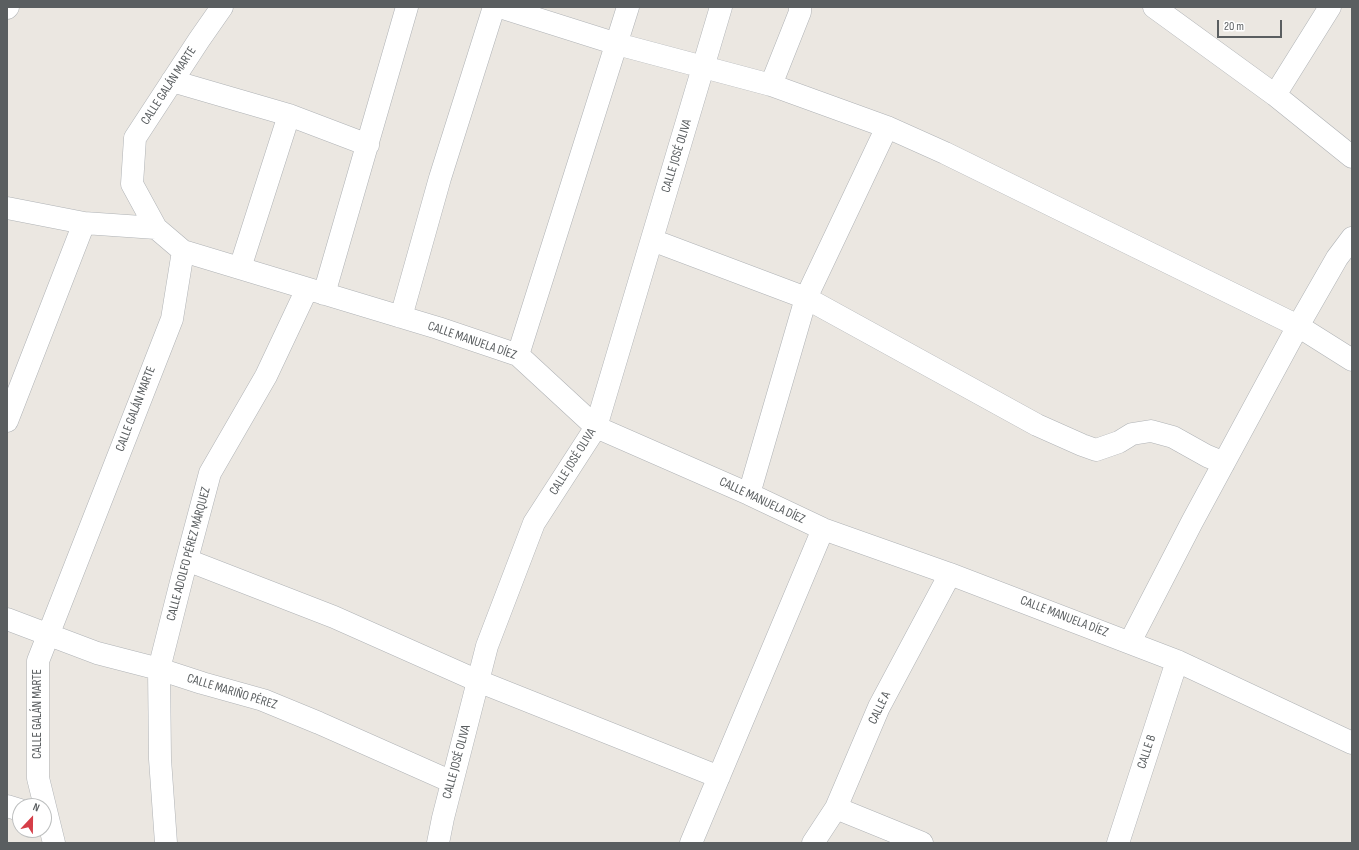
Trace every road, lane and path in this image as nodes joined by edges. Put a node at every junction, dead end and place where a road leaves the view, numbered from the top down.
1 (222, 7) edge
2 (407, 7) edge
3 (494, 7) edge
4 (500, 7) edge
5 (628, 7) edge
6 (721, 7) edge
7 (800, 7) edge
8 (1154, 7) edge
9 (1330, 7) edge
10 (617, 44) junction
11 (704, 67) junction
12 (172, 81) junction
13 (771, 85) junction
14 (1275, 95) junction
15 (289, 115) junction
16 (886, 127) junction
17 (368, 145) junction
18 (1352, 157) edge
19 (7, 208) edge
20 (84, 223) junction
21 (156, 228) junction
22 (1352, 238) edge
23 (652, 240) junction
24 (183, 251) junction
25 (240, 268) junction
26 (316, 291) junction
27 (806, 298) junction
28 (401, 317) junction
29 (1298, 326) junction
30 (518, 355) junction
31 (1352, 360) edge
32 (7, 421) edge
33 (596, 427) junction
34 (1224, 463) junction
35 (749, 494) junction
36 (823, 529) junction
37 (187, 560) junction
38 (950, 574) junction
39 (7, 619) edge
40 (48, 635) junction
41 (1130, 642) junction
42 (1177, 661) junction
43 (159, 669) junction
44 (478, 681) junction
45 (1352, 743) edge
46 (719, 777) junction
47 (452, 782) junction
48 (42, 798) edge
49 (836, 808) junction
50 (166, 843) edge
51 (438, 843) edge
52 (691, 843) edge
53 (813, 843) edge
54 (922, 843) edge
55 (1118, 843) edge

1 - 12 street, CALLE GALÁN MARTE
2 - 17 street, CALLE ADOLFO PÉREZ MÁRQUEZ
3 - 28 street
4 - 10 street
5 - 10 street
6 - 11 street, CALLE JOSÉ OLIVA
7 - 13 street
8 - 14 street
9 - 14 street
10 - 11 street
10 - 30 street
11 - 13 street
11 - 23 street, CALLE JOSÉ OLIVA
12 - 15 street
12 - 21 street, CALLE GALÁN MARTE
13 - 16 street
14 - 18 street
15 - 17 street
15 - 25 street
16 - 27 street
16 - 29 street
17 - 26 street, CALLE ADOLFO PÉREZ MÁRQUEZ
19 - 20 street
20 - 21 street
20 - 32 street
21 - 24 street, CALLE GALÁN MARTE
22 - 29 street
23 - 27 street
23 - 33 street, CALLE JOSÉ OLIVA
24 - 25 street, CALLE MANUELA DÍEZ
24 - 40 street, CALLE GALÁN MARTE
25 - 26 street, CALLE MANUELA DÍEZ
26 - 28 street, CALLE MANUELA DÍEZ
26 - 37 street, CALLE ADOLFO PÉREZ MÁRQUEZ
27 - 34 street
27 - 35 street
28 - 30 street, CALLE MANUELA DÍEZ
29 - 31 street
29 - 34 street
30 - 33 street, CALLE MANUELA DÍEZ
33 - 35 street, CALLE MANUELA DÍEZ
33 - 44 street, CALLE JOSÉ OLIVA
34 - 41 street
35 - 36 street, CALLE MANUELA DÍEZ
36 - 38 street, CALLE MANUELA DÍEZ
36 - 46 street
37 - 43 street, CALLE ADOLFO PÉREZ MÁRQUEZ
37 - 44 street
38 - 41 street, CALLE MANUELA DÍEZ
38 - 49 street, CALLE A
39 - 40 street, CALLE MARIÑO PÉREZ
40 - 43 street, CALLE MARIÑO PÉREZ
40 - 48 street, CALLE GALÁN MARTE
41 - 42 street, CALLE MANUELA DÍEZ
42 - 45 street, CALLE MANUELA DÍEZ
42 - 55 street, CALLE B
43 - 47 street, CALLE MARIÑO PÉREZ
43 - 50 street, CALLE ADOLFO PÉREZ MÁRQUEZ
44 - 46 street
44 - 47 street, CALLE JOSÉ OLIVA
46 - 52 street
47 - 51 street, CALLE JOSÉ OLIVA
49 - 53 street, CALLE A
49 - 54 street

